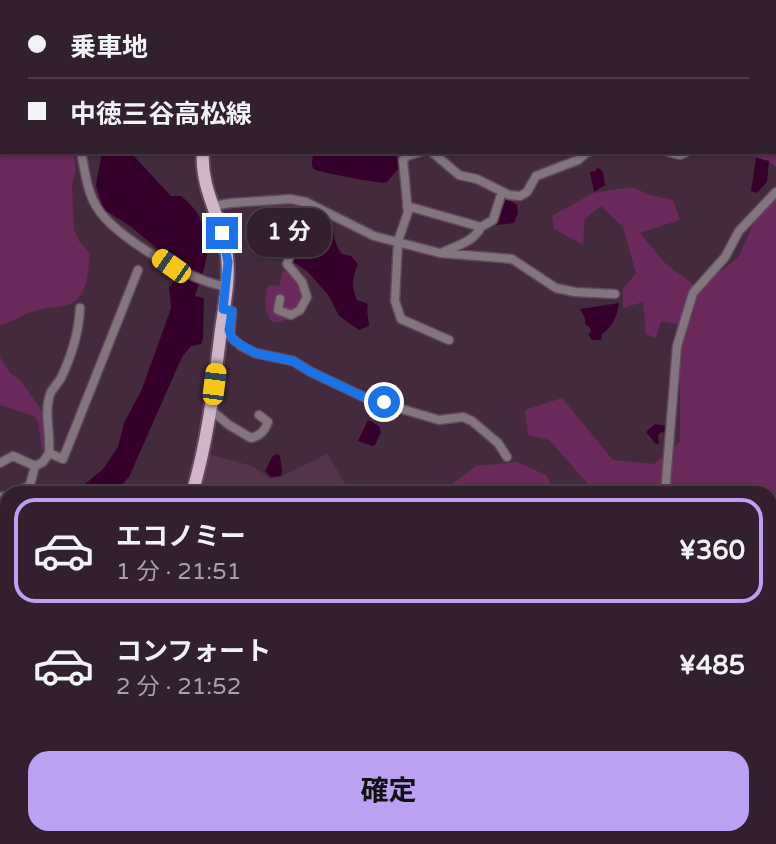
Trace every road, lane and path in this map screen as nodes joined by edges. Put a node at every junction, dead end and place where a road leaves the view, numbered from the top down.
1 (81, 154) edge
2 (203, 154) edge
3 (414, 154) edge
4 (434, 154) edge
5 (585, 154) edge
6 (502, 192) junction
7 (776, 192) edge
8 (306, 202) junction
9 (212, 206) junction
10 (407, 206) junction
11 (481, 227) junction
12 (398, 241) junction
13 (440, 253) junction
14 (138, 270) dead end
15 (227, 286) junction
16 (615, 294) dead end
17 (280, 299) dead end
18 (80, 308) dead end
19 (223, 309) junction
20 (449, 340) dead end
21 (211, 410) junction
22 (259, 415) dead end
23 (49, 453) junction
24 (507, 457) dead end
25 (0, 463) edge
26 (35, 466) junction
27 (32, 486) edge
28 (194, 486) edge
29 (666, 486) edge

1 - 15 street
2 - 9 main road
3 - 10 street
4 - 6 street
5 - 6 street
6 - 11 street
7 - 29 street
8 - 9 street
8 - 12 street
8 - 17 street
9 - 15 main road
10 - 11 street
10 - 12 street
11 - 13 street
12 - 13 street
12 - 20 street
13 - 16 street
14 - 23 street
15 - 19 main road
18 - 23 street
19 - 21 main road
19 - 24 street
21 - 22 street
21 - 28 main road
23 - 26 street
25 - 26 street
26 - 27 street

